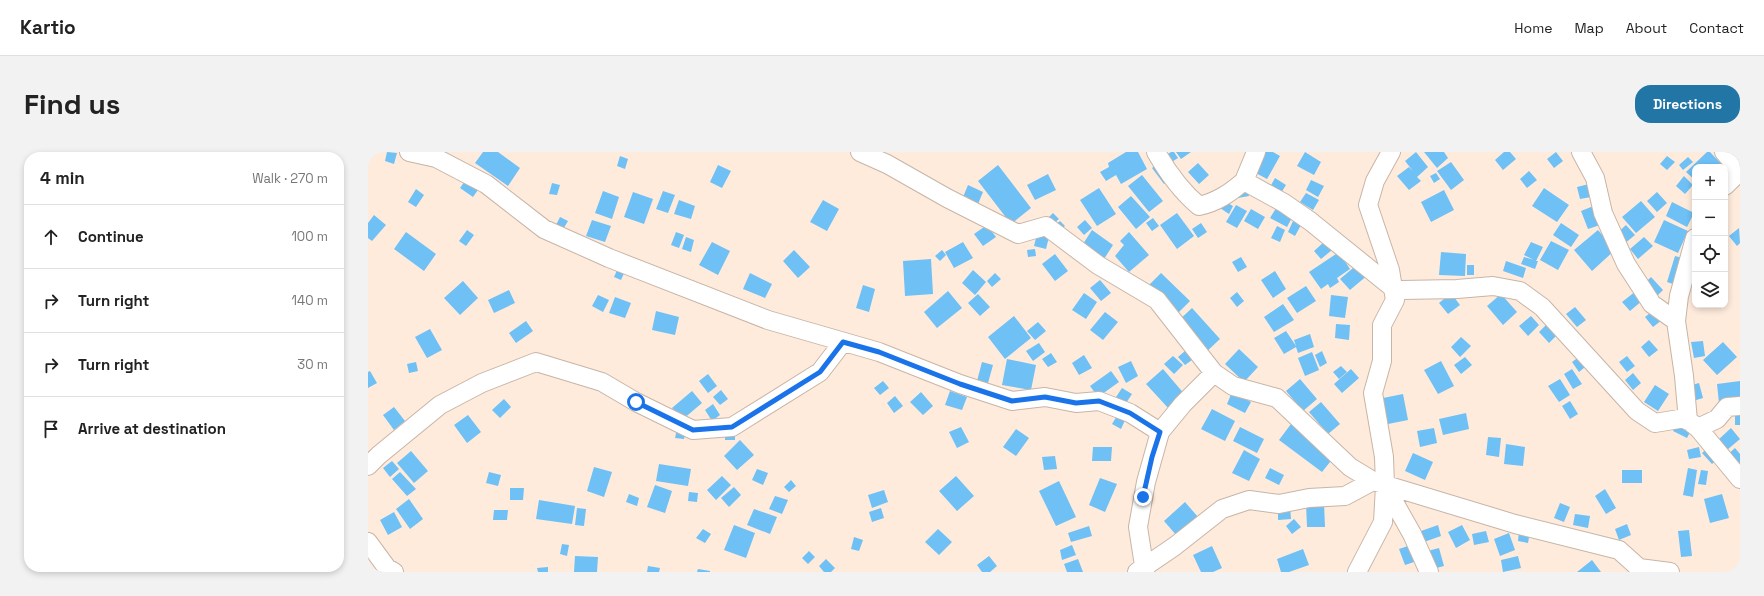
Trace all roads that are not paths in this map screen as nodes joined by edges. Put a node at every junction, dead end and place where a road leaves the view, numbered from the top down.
1 (410, 152) edge
2 (860, 152) edge
3 (1156, 152) edge
4 (1256, 152) edge
5 (1391, 152) edge
6 (1581, 152) edge
7 (1724, 152) edge
8 (1740, 171) edge
9 (1244, 181) junction
10 (1728, 183) edge
11 (1692, 249) edge
12 (1393, 288) junction
13 (1676, 322) junction
14 (843, 342) junction
15 (1214, 373) junction
16 (1740, 406) edge
17 (1693, 424) junction
18 (1160, 432) junction
19 (368, 466) edge
20 (1740, 479) edge
21 (1379, 483) junction
22 (368, 542) edge
23 (1142, 570) edge
24 (394, 572) edge
25 (1357, 572) edge
26 (1429, 572) edge
27 (1663, 572) edge

1 - 14 street
2 - 15 street
3 - 9 street
4 - 9 street
5 - 12 street
6 - 13 street
7 - 8 street
8 - 10 street
9 - 12 street
11 - 13 street
12 - 17 street
12 - 21 street
13 - 17 street
14 - 18 street
14 - 19 street
15 - 18 street
15 - 21 street
16 - 17 street
17 - 20 street
18 - 23 street
21 - 23 street
21 - 25 street
21 - 26 street
21 - 27 street
22 - 24 street

